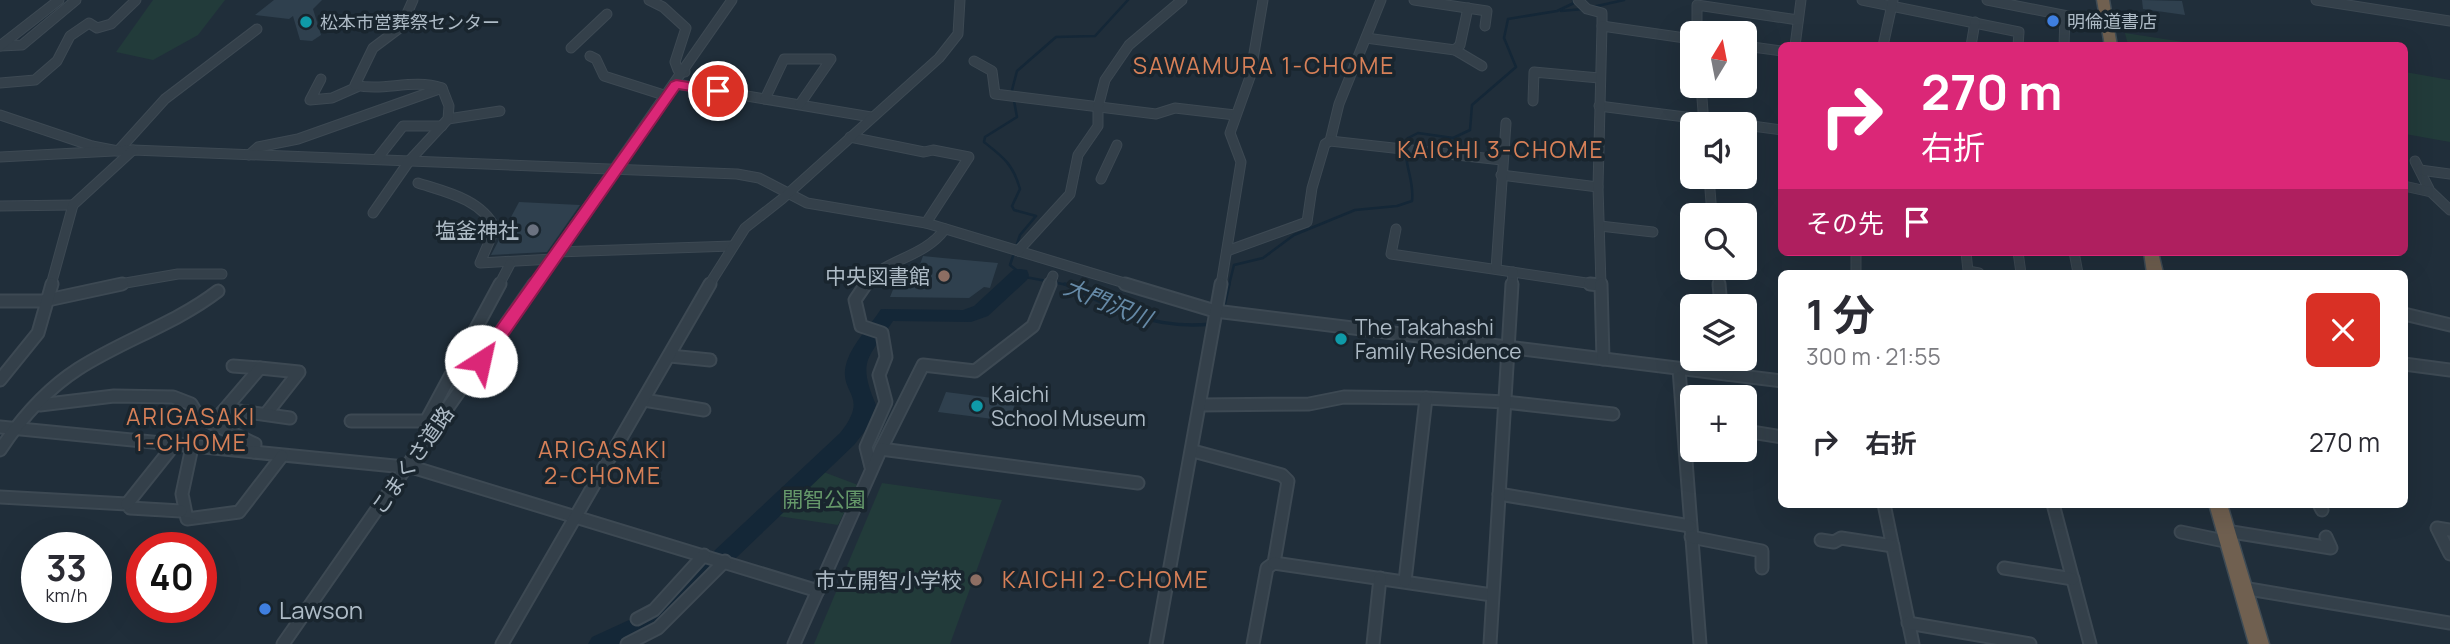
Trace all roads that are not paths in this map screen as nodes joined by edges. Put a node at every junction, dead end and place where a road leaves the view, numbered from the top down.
1 (60, 0) edge
2 (76, 0) edge
3 (136, 0) edge
4 (413, 0) edge
5 (649, 0) edge
6 (732, 0) edge
7 (960, 0) edge
8 (1182, 0) edge
9 (1263, 0) edge
10 (1381, 0) edge
11 (1414, 0) edge
12 (1578, 0) edge
13 (1801, 0) edge
14 (1862, 0) edge
15 (1987, 0) edge
16 (2103, 0) edge
17 (2316, 0) edge
18 (1892, 3) edge
19 (1726, 5) edge
20 (1468, 8) junction
21 (607, 14) dead end
22 (2065, 16) junction
23 (1798, 20) junction
24 (1697, 21) edge
25 (2450, 21) edge
26 (1975, 22) junction
27 (2108, 24) junction
28 (1485, 26) dead end
29 (1602, 26) junction
30 (257, 29) dead end
31 (1680, 37) edge
32 (1366, 38) junction
33 (1795, 42) edge
34 (1884, 42) edge
35 (1971, 42) edge
36 (2018, 42) edge
37 (2064, 42) edge
38 (2110, 42) edge
39 (1, 43) edge
40 (571, 48) dead end
41 (1757, 48) edge
42 (1455, 50) junction
43 (1778, 50) edge
44 (590, 56) dead end
45 (974, 61) dead end
46 (1482, 66) dead end
47 (685, 72) junction
48 (1599, 78) junction
49 (321, 79) dead end
50 (0, 83) edge
51 (676, 84) junction
52 (357, 87) junction
53 (442, 88) junction
54 (667, 96) junction
55 (765, 99) junction
56 (1533, 101) dead end
57 (800, 104) junction
58 (1599, 106) junction
59 (1098, 107) junction
60 (500, 111) dead end
61 (0, 115) edge
62 (1235, 115) junction
63 (871, 117) junction
64 (1680, 118) edge
65 (445, 122) junction
66 (1506, 123) dead end
67 (1757, 127) edge
68 (1778, 130) edge
69 (850, 137) junction
70 (1330, 141) junction
71 (1117, 145) dead end
72 (133, 150) junction
73 (118, 151) junction
74 (249, 155) junction
75 (2, 159) edge
76 (377, 159) junction
77 (410, 160) junction
78 (1502, 160) junction
79 (617, 168) junction
80 (2450, 174) edge
81 (1501, 175) junction
82 (1101, 179) dead end
83 (418, 183) dead end
84 (1598, 187) junction
85 (2408, 187) edge
86 (787, 192) junction
87 (2433, 192) junction
88 (2450, 196) edge
89 (73, 205) junction
90 (0, 206) edge
91 (2450, 211) edge
92 (373, 213) dead end
93 (926, 223) junction
94 (1600, 226) junction
95 (945, 229) junction
96 (1396, 229) dead end
97 (1653, 232) dead end
98 (732, 246) junction
99 (1015, 250) junction
100 (1227, 251) junction
101 (555, 256) junction
102 (510, 264) junction
103 (1496, 269) junction
104 (1513, 272) junction
105 (222, 274) dead end
106 (1052, 278) dead end
107 (1600, 285) junction
108 (218, 291) dead end
109 (46, 300) junction
110 (0, 301) edge
111 (2408, 315) edge
112 (1217, 317) junction
113 (2450, 325) edge
114 (1509, 347) junction
115 (670, 356) junction
116 (1603, 359) junction
117 (710, 360) dead end
118 (2408, 365) edge
119 (233, 366) dead end
120 (260, 368) junction
121 (1679, 369) junction
122 (2450, 370) edge
123 (1728, 371) edge
124 (1728, 374) junction
125 (0, 380) edge
126 (1778, 380) edge
127 (1682, 385) edge
128 (1426, 398) junction
129 (644, 400) junction
130 (1505, 402) junction
131 (40, 405) junction
132 (1200, 405) junction
133 (225, 409) junction
134 (704, 410) dead end
135 (266, 414) junction
136 (1613, 414) dead end
137 (290, 418) dead end
138 (351, 421) dead end
139 (426, 421) junction
140 (212, 423) junction
141 (0, 427) edge
142 (13, 428) junction
143 (1757, 433) edge
144 (430, 435) junction
145 (1778, 436) edge
146 (174, 445) junction
147 (192, 447) junction
148 (881, 449) junction
149 (0, 450) edge
150 (1193, 451) junction
151 (254, 452) junction
152 (282, 456) junction
153 (1689, 462) edge
154 (407, 467) junction
155 (871, 467) junction
156 (1138, 483) dead end
157 (1499, 494) junction
158 (0, 497) edge
159 (127, 504) junction
160 (1885, 508) edge
161 (2054, 508) edge
162 (2219, 508) edge
163 (181, 511) junction
164 (576, 516) junction
165 (2450, 530) edge
166 (1690, 531) junction
167 (2181, 532) dead end
168 (2228, 536) junction
169 (1821, 540) dead end
170 (2333, 545) dead end
171 (1893, 546) junction
172 (2450, 554) edge
173 (706, 555) junction
174 (723, 561) junction
175 (1275, 563) junction
176 (1762, 568) dead end
177 (2004, 568) dead end
178 (1380, 578) junction
179 (2073, 579) junction
180 (1405, 582) junction
181 (2243, 588) junction
182 (818, 592) junction
183 (1492, 596) junction
184 (637, 619) dead end
185 (1908, 623) junction
186 (2450, 623) edge
187 (283, 644) edge
188 (502, 644) edge
189 (627, 644) edge
190 (794, 644) edge
191 (1156, 644) edge
192 (1253, 644) edge
193 (1373, 644) edge
194 (1490, 644) edge
195 (1700, 644) edge
196 (1913, 644) edge
197 (2031, 644) edge
198 (2091, 644) edge
199 (2259, 644) edge

1 - 39 street
2 - 39 street
3 - 50 street
4 - 52 street
5 - 47 street
6 - 47 street, こまくさ道路
7 - 63 street
8 - 59 street
9 - 62 street
10 - 32 street
11 - 20 street
12 - 29 street
13 - 23 street
14 - 18 street
15 - 22 street
16 - 27 highway
17 - 25 street
18 - 26 street
18 - 34 street
19 - 23 street
19 - 24 street
20 - 28 street
20 - 42 street
21 - 40 street
22 - 27 street
22 - 37 street
23 - 33 street
26 - 35 street
26 - 36 street
27 - 38 highway
29 - 31 street
29 - 48 street
30 - 73 street
32 - 42 street
32 - 70 street
41 - 43 street
42 - 46 street
44 - 54 street
45 - 59 street
47 - 51 street, こまくさ道路
48 - 56 street
48 - 58 street
49 - 52 street
51 - 54 street, こまくさ道路
51 - 55 street
52 - 53 street
53 - 65 street
53 - 74 street
54 - 79 street, こまくさ道路
55 - 57 street
55 - 57 street
57 - 63 street
58 - 64 street
58 - 84 street
59 - 62 street
59 - 99 street
60 - 65 street
61 - 73 street
62 - 100 street
63 - 69 street
65 - 76 street
65 - 77 street
66 - 78 street
67 - 68 street
69 - 86 street
69 - 93 street
70 - 78 street
70 - 100 street
71 - 82 street
72 - 73 street
72 - 74 street
72 - 89 street
73 - 75 street
74 - 76 street
76 - 77 street
77 - 79 street
77 - 92 street
78 - 81 street
79 - 86 street
79 - 101 street, こまくさ道路
80 - 87 street
81 - 84 street
81 - 103 street
83 - 102 street
84 - 94 street
85 - 87 street
86 - 93 street
86 - 98 street
87 - 88 street
87 - 91 street
89 - 90 street
89 - 109 street
93 - 95 street
94 - 97 street
94 - 107 street
95 - 99 street
95 - 155 street
96 - 103 street
98 - 101 street
98 - 115 street
99 - 112 street
100 - 112 street
101 - 102 street
101 - 144 street, こまくさ道路
102 - 139 street
103 - 104 street
104 - 107 street
104 - 114 street
105 - 109 street
106 - 148 street
107 - 116 street
108 - 131 street
109 - 110 street
109 - 125 street
111 - 113 street
112 - 114 street
112 - 132 street
114 - 116 street
114 - 130 street
115 - 117 street
115 - 129 street
116 - 121 street
118 - 122 street
119 - 120 street
120 - 133 street
120 - 135 street
121 - 124 street
121 - 127 street
123 - 124 street
124 - 126 street
128 - 130 street
128 - 132 street
128 - 180 street
129 - 134 street
129 - 164 street
130 - 136 street
130 - 157 street
131 - 140 street
131 - 142 street
132 - 150 street
133 - 135 street
133 - 140 street
135 - 137 street
138 - 139 street
139 - 144 street
140 - 151 street
141 - 142 street
142 - 146 street
142 - 149 street
143 - 145 street
144 - 154 street, こまくさ道路
146 - 147 street
146 - 159 street
147 - 151 street
147 - 163 street
148 - 155 street
148 - 156 street
150 - 175 street
150 - 191 street
151 - 152 street
152 - 154 street
152 - 163 street
153 - 166 street
154 - 164 street
154 - 187 street, こまくさ道路
155 - 182 street
157 - 166 street
157 - 183 street
158 - 159 street
159 - 163 street
160 - 171 street
161 - 179 street
162 - 168 highway
164 - 173 street
164 - 188 street
165 - 172 street
166 - 176 street
166 - 195 street
167 - 168 street
168 - 170 street
168 - 181 highway
169 - 171 street
171 - 185 street
173 - 174 street
173 - 184 street
174 - 182 street
174 - 189 street
175 - 178 street
175 - 192 street
177 - 179 street
178 - 180 street
178 - 193 street
179 - 198 street
180 - 183 street
181 - 186 street
181 - 199 highway
182 - 190 street
183 - 194 street
185 - 196 street
185 - 197 street

